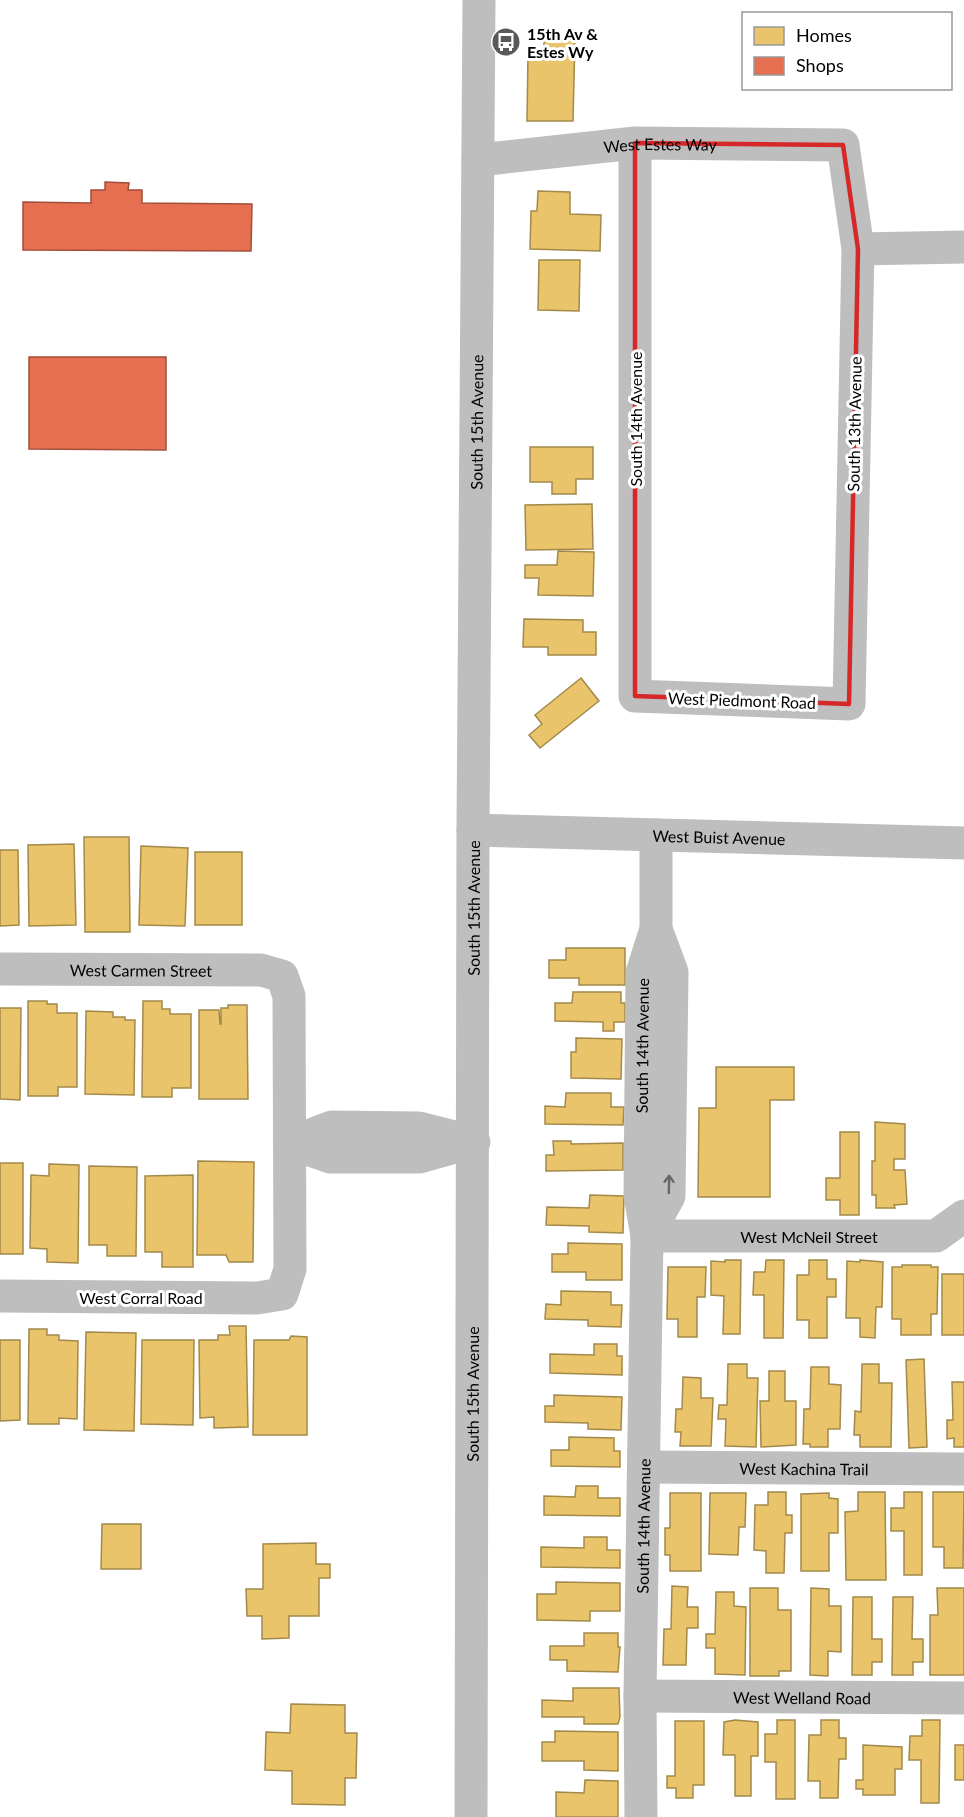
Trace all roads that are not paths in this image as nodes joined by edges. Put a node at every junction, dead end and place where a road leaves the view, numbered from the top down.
1 (479, 0) edge
2 (635, 142) junction
3 (843, 145) joint
4 (478, 160) junction
5 (964, 247) edge
6 (858, 249) junction
7 (635, 696) joint
8 (849, 704) joint
9 (473, 830) junction
10 (656, 835) junction
11 (964, 843) edge
12 (0, 969) edge
13 (474, 1142) junction
14 (290, 1143) junction
15 (964, 1216) edge
16 (646, 1236) junction
17 (0, 1296) edge
18 (644, 1467) junction
19 (964, 1469) edge
20 (640, 1696) junction
21 (964, 1698) edge
22 (471, 1817) edge
23 (641, 1817) edge

1 - 4 street, South 15th Avenue
2 - 3 street, West Estes Way
2 - 4 street, West Estes Way
2 - 7 street, South 14th Avenue
3 - 6 street, South 13th Avenue
4 - 9 street, South 15th Avenue
5 - 6 street
6 - 8 street, South 13th Avenue
7 - 8 street, West Piedmont Road
9 - 10 street, West Buist Avenue
9 - 13 street, South 15th Avenue
10 - 11 street, West Buist Avenue
10 - 16 street, South 14th Avenue
12 - 14 street, West Carmen Street
13 - 14 street
13 - 22 street, South 15th Avenue
14 - 17 street, West Corral Road
15 - 16 street, West McNeil Street
16 - 18 street, South 14th Avenue
18 - 19 street, West Kachina Trail
18 - 20 street, South 14th Avenue
20 - 21 street, West Welland Road
20 - 23 street, South 14th Avenue

